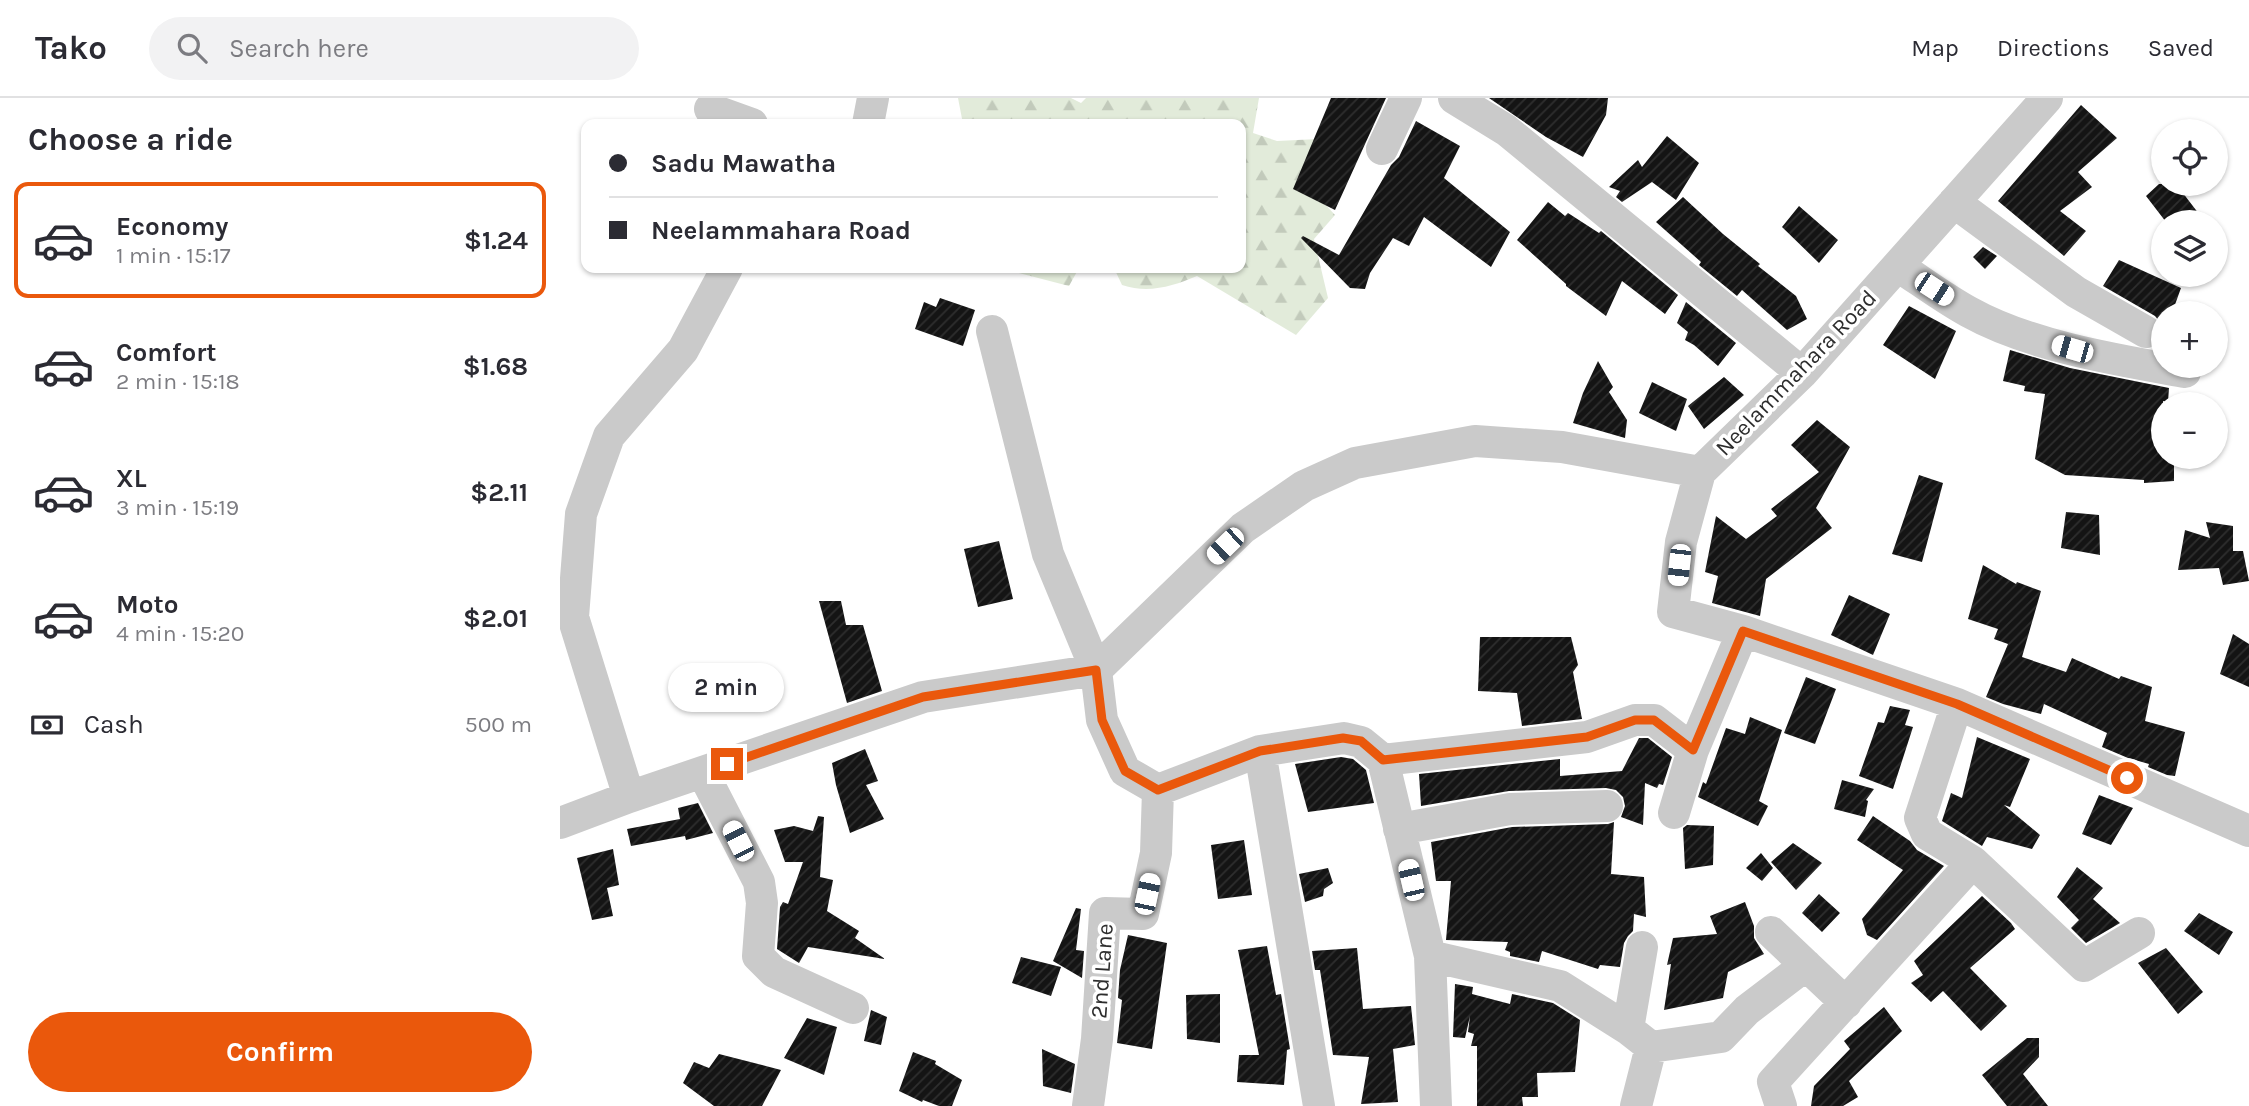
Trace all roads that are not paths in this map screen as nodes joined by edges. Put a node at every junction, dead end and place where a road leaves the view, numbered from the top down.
1 (873, 98) edge
2 (1406, 98) edge
3 (1454, 98) edge
4 (2047, 98) edge
5 (710, 108) dead end
6 (739, 119) edge
7 (869, 119) edge
8 (1382, 149) dead end
9 (1954, 202) junction
10 (1898, 266) junction
11 (724, 273) edge
12 (992, 331) dead end
13 (2146, 332) dead end
14 (2151, 366) edge
15 (1802, 373) junction
16 (1700, 472) junction
17 (1743, 631) junction
18 (1096, 670) junction
19 (1957, 704) junction
20 (1693, 750) junction
21 (1260, 751) junction
22 (1383, 760) junction
23 (703, 773) junction
24 (1158, 790) junction
25 (629, 797) junction
26 (1607, 806) dead end
27 (1674, 813) dead end
28 (560, 823) edge
29 (1399, 829) junction
30 (2249, 831) edge
31 (1973, 862) junction
32 (1771, 932) dead end
33 (2139, 933) dead end
34 (1642, 947) dead end
35 (1430, 956) junction
36 (1806, 965) junction
37 (1846, 1003) junction
38 (853, 1008) dead end
39 (1639, 1038) junction
40 (1088, 1106) edge
41 (1319, 1106) edge
42 (1436, 1106) edge
43 (1636, 1106) edge
44 (1780, 1106) edge

1 - 7 street
2 - 8 street
3 - 15 street
4 - 9 street, Neelammahara Road
5 - 6 street
9 - 10 street, Neelammahara Road
9 - 13 street
10 - 14 street
10 - 15 street, Neelammahara Road
11 - 25 street
12 - 18 street
15 - 16 street, Neelammahara Road
16 - 17 street
16 - 18 street, Neelammahara Road
17 - 19 street
17 - 20 street
18 - 23 street
18 - 24 street
19 - 30 street
19 - 31 street
20 - 22 street
20 - 27 street
21 - 22 street
21 - 24 street
21 - 41 street
22 - 29 street
23 - 25 street
23 - 38 street
24 - 40 street, 2nd Lane
25 - 28 street
26 - 29 street
29 - 35 street
31 - 33 street
31 - 37 street
32 - 36 street
34 - 39 street
35 - 39 street
35 - 42 street
36 - 37 street
36 - 39 street
37 - 44 street
39 - 43 street

